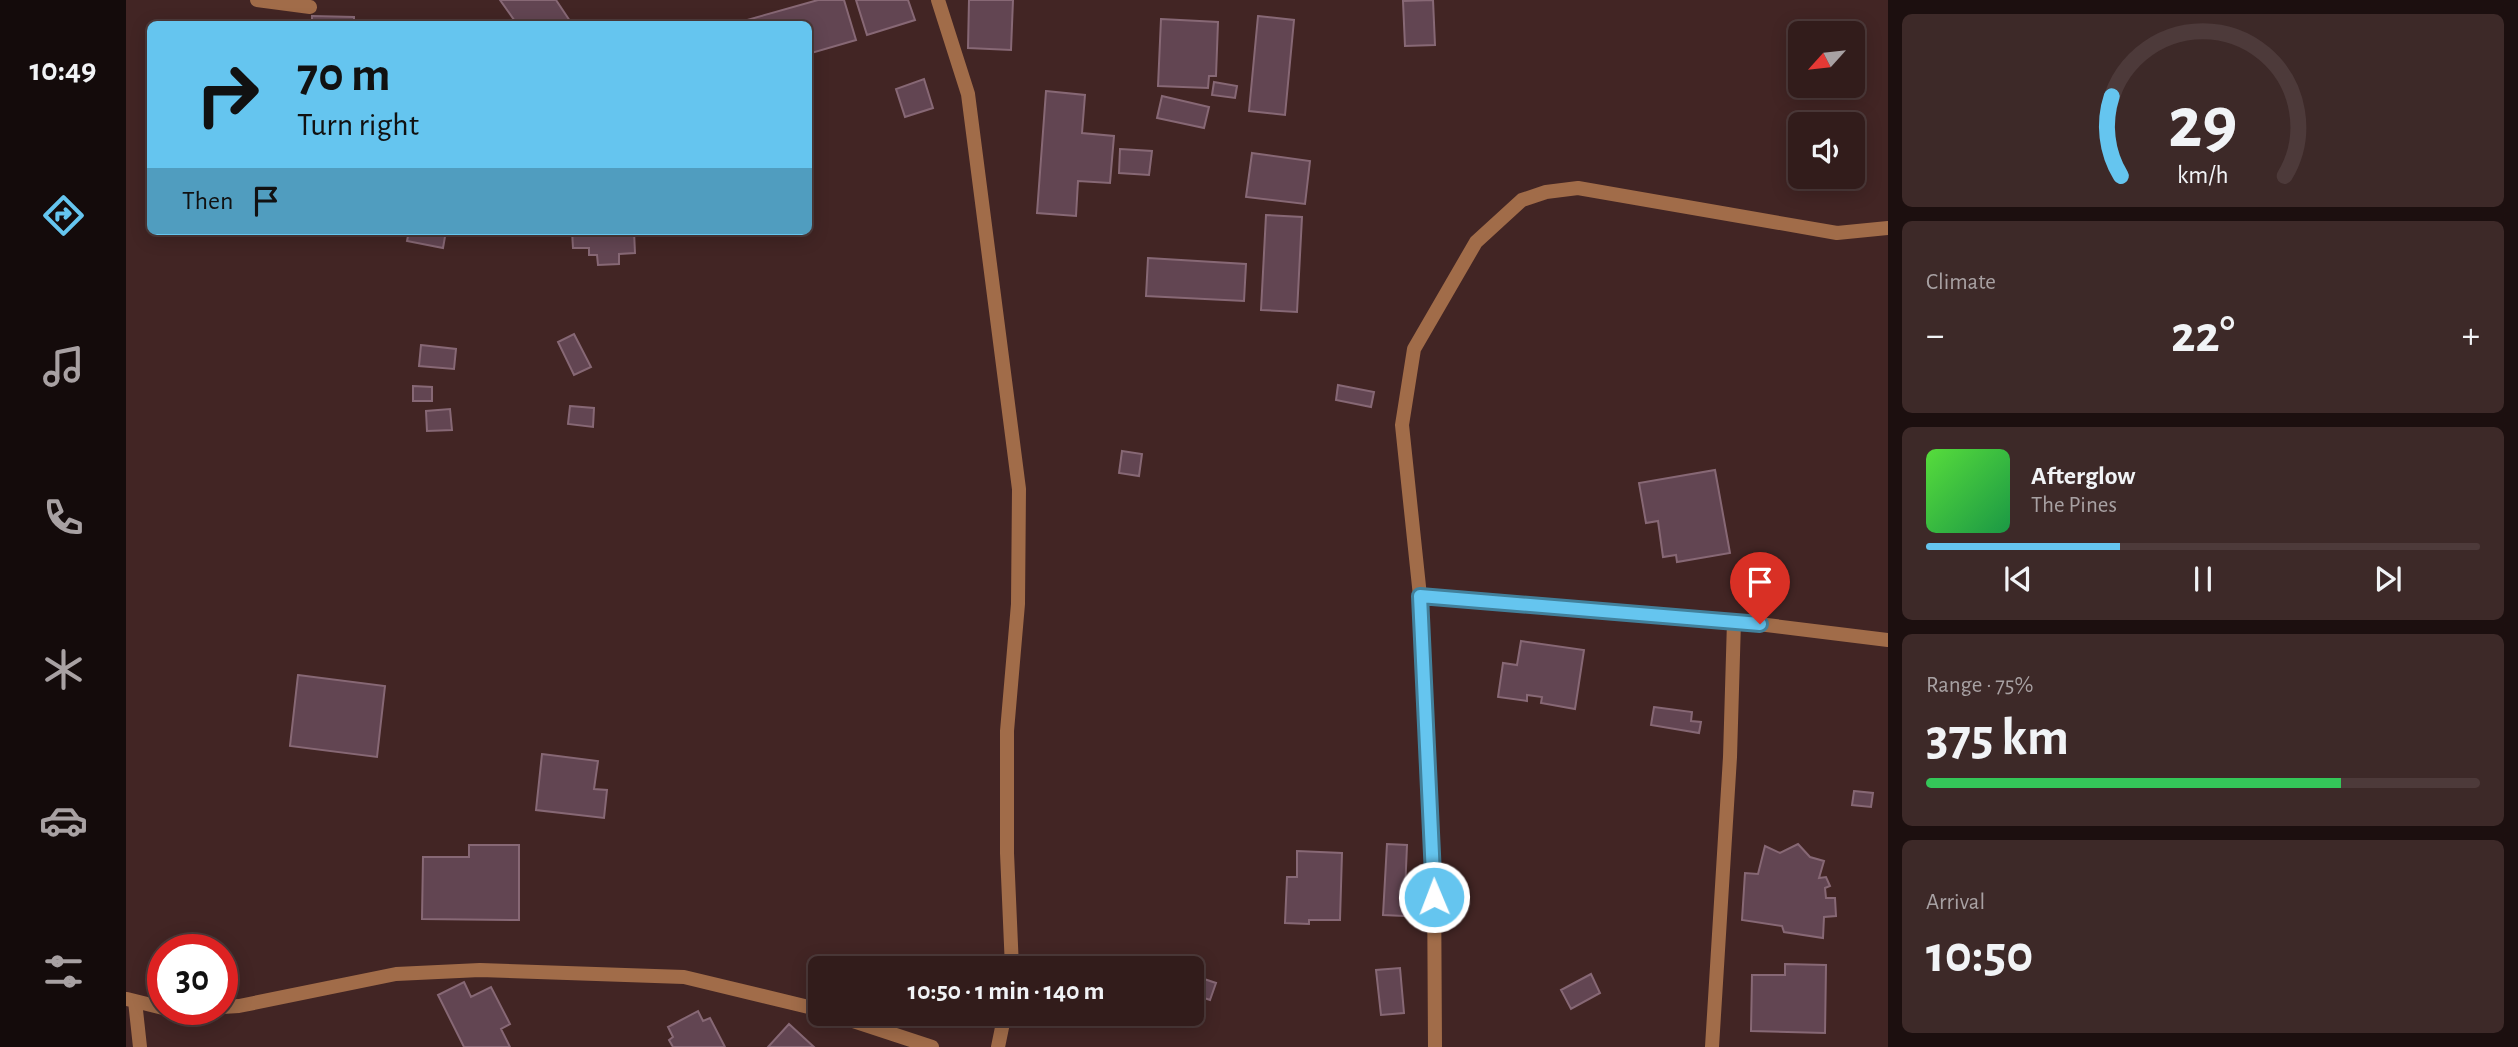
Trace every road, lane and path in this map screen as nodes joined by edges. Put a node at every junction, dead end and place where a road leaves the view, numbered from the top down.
1 (257, 0) edge
2 (938, 0) edge
3 (310, 6) dead end
4 (1888, 229) edge
5 (1420, 596) junction
6 (1734, 621) junction
7 (1888, 640) edge
8 (1011, 956) edge
9 (130, 1000) edge
10 (238, 1006) edge
11 (808, 1007) edge
12 (868, 1026) edge
13 (1002, 1026) edge
14 (140, 1047) edge
15 (932, 1047) edge
16 (998, 1047) edge
17 (1435, 1047) edge
18 (1712, 1047) edge

1 - 3 street
2 - 8 street
4 - 5 street
5 - 6 street
5 - 17 street
6 - 7 street
6 - 18 street
9 - 14 street
10 - 11 street
12 - 15 street
13 - 16 street

